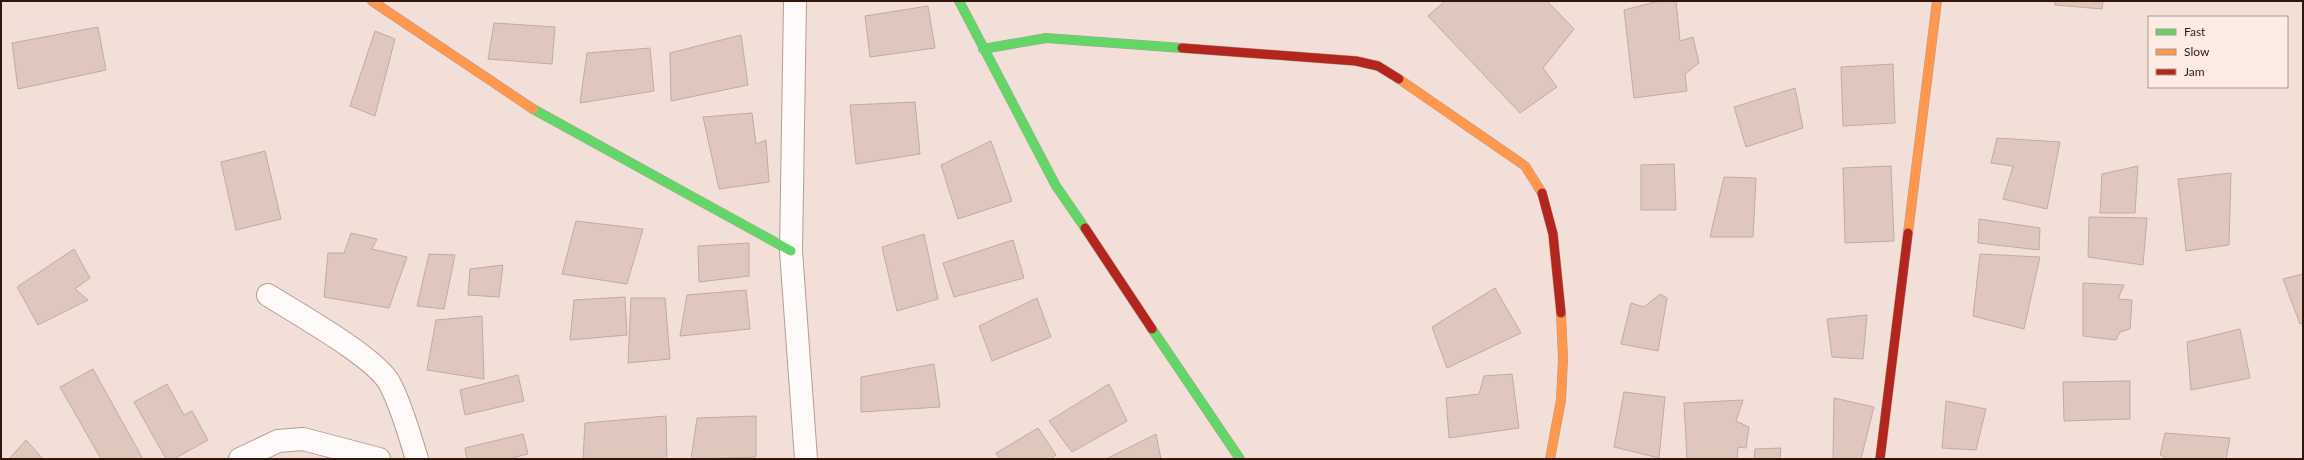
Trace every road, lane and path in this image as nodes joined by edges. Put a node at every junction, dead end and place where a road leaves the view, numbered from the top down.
1 (372, 1) edge
2 (795, 1) edge
3 (959, 1) edge
4 (1937, 1) edge
5 (983, 49) junction
6 (791, 251) junction
7 (268, 295) dead end
8 (240, 459) edge
9 (379, 459) edge
10 (417, 459) edge
11 (806, 459) edge
12 (1240, 459) edge
13 (1550, 459) edge
14 (1880, 459) edge

1 - 6 street
2 - 6 street
3 - 5 street
4 - 14 street
5 - 12 street
5 - 13 street
6 - 11 street
7 - 10 street
8 - 9 street

